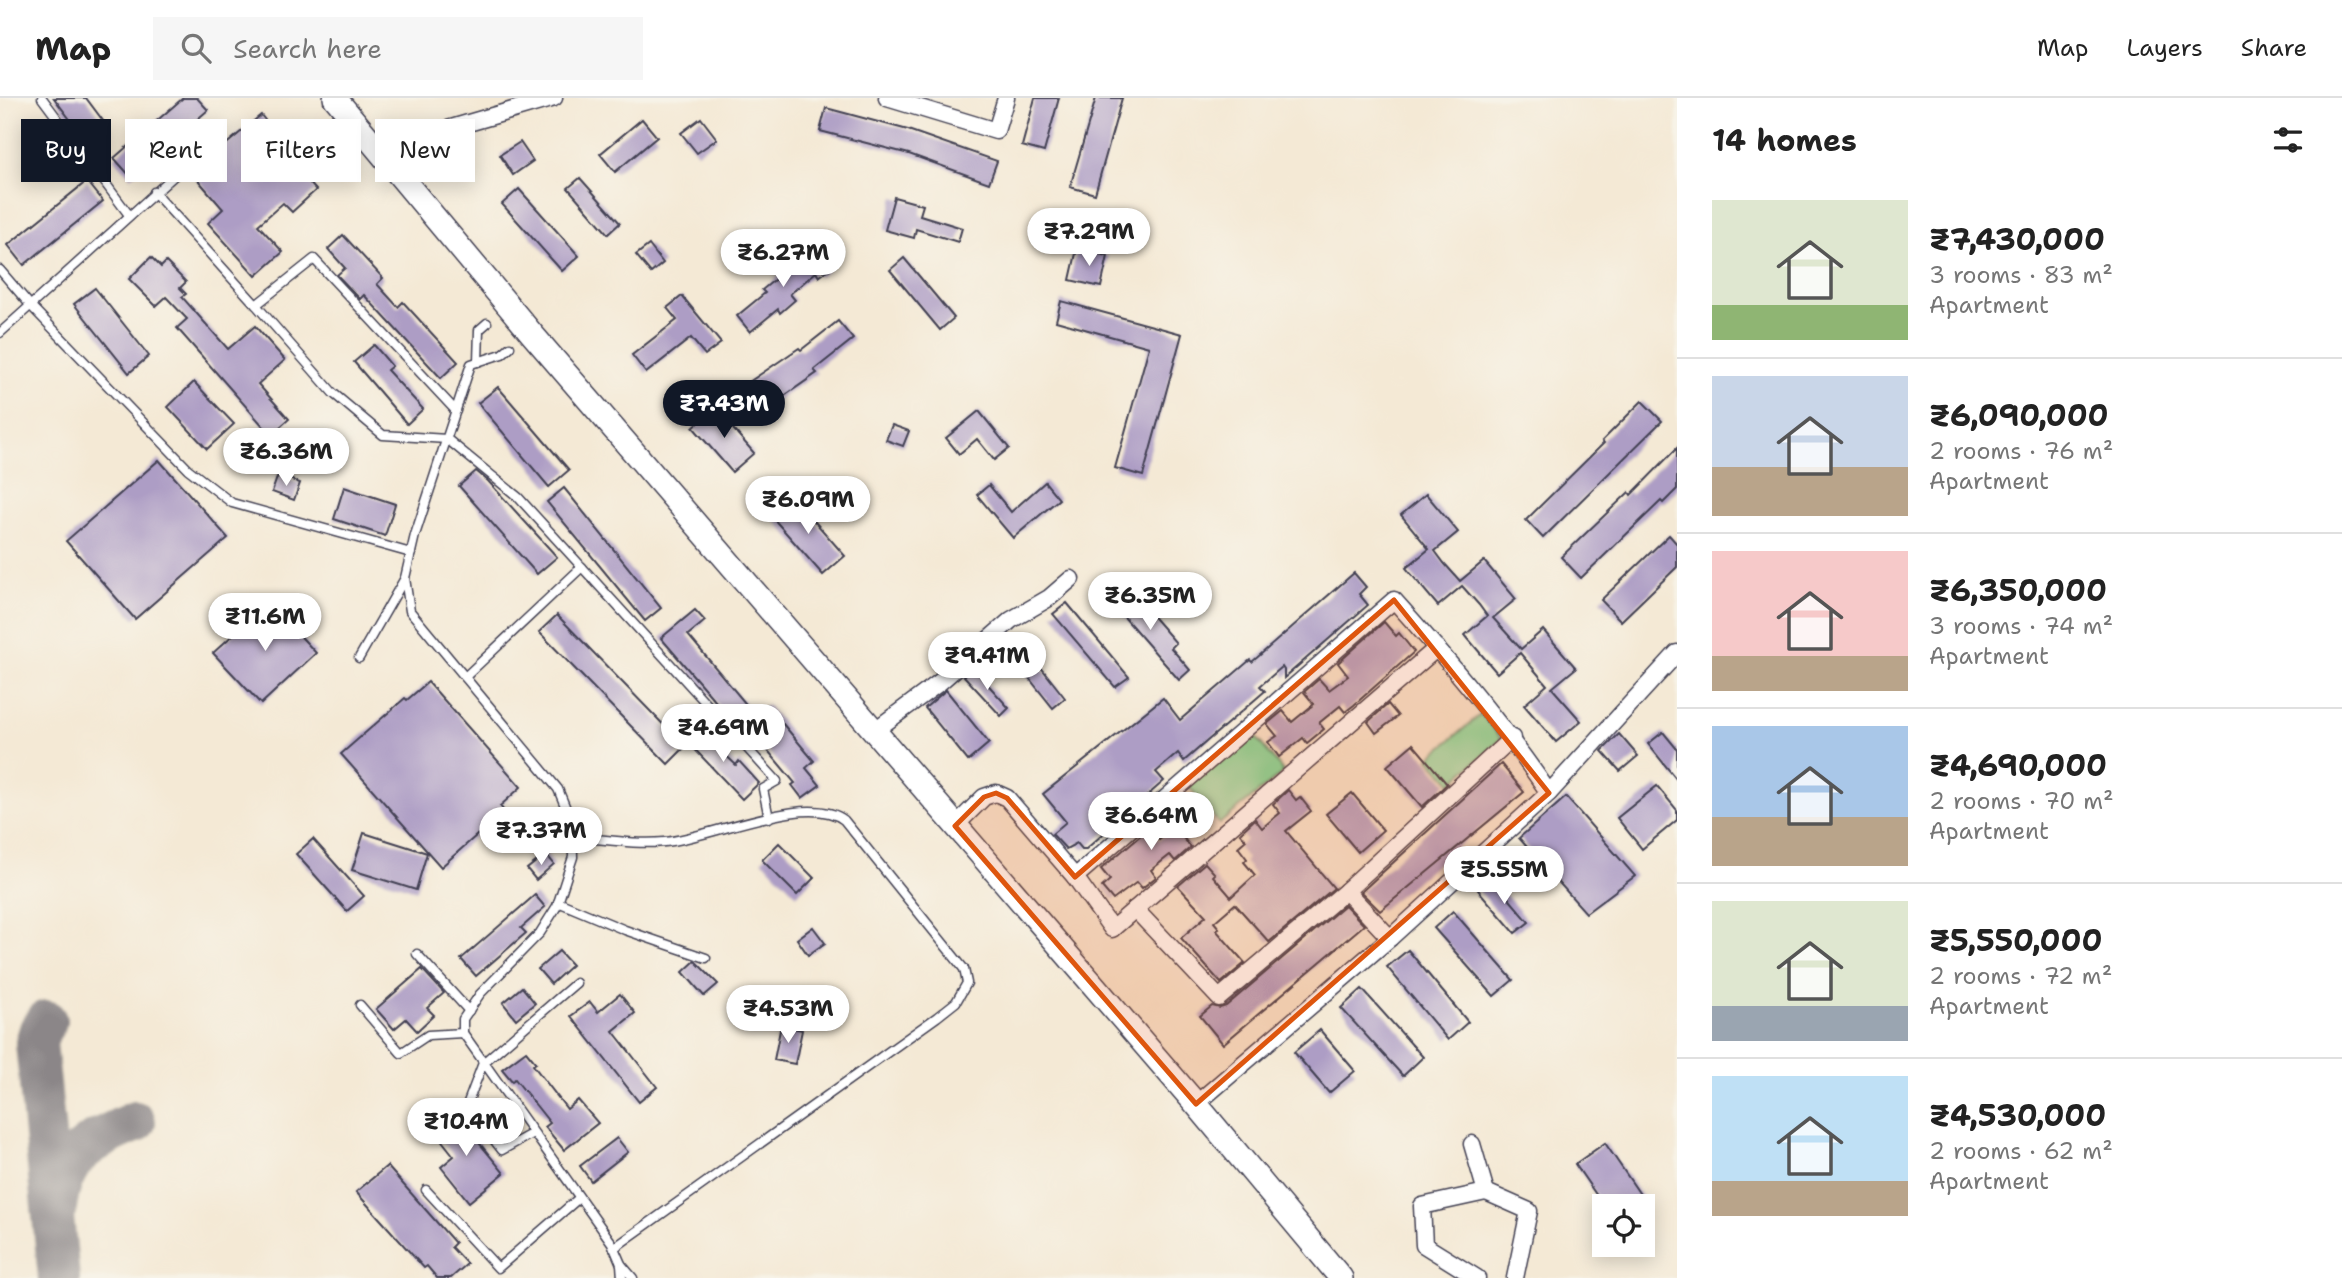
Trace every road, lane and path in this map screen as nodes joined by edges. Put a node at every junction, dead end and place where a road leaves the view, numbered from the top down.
1 (41, 98) edge
2 (335, 98) edge
3 (554, 98) edge
4 (887, 98) edge
5 (1006, 98) edge
6 (475, 121) edge
7 (375, 144) edge
8 (165, 182) edge
9 (406, 182) edge
10 (154, 192) junction
11 (129, 215) junction
12 (0, 270) edge
13 (30, 305) junction
14 (256, 305) junction
15 (487, 323) dead end
16 (0, 333) edge
17 (510, 348) dead end
18 (478, 362) junction
19 (456, 411) junction
20 (447, 439) junction
21 (411, 553) junction
22 (582, 567) junction
23 (405, 578) junction
24 (1071, 579) dead end
25 (1437, 648) junction
26 (1677, 653) edge
27 (359, 658) dead end
28 (465, 677) junction
29 (874, 731) junction
30 (1512, 738) junction
31 (1549, 793) junction
32 (769, 818) junction
33 (955, 826) junction
34 (573, 837) junction
35 (1075, 877) junction
36 (1346, 891) junction
37 (558, 902) junction
38 (1135, 909) junction
39 (1390, 938) junction
40 (417, 954) dead end
41 (706, 958) dead end
42 (576, 983) dead end
43 (360, 1005) dead end
44 (469, 1011) junction
45 (463, 1033) junction
46 (484, 1063) junction
47 (1196, 1104) junction
48 (533, 1133) junction
49 (1472, 1144) dead end
50 (426, 1189) dead end
51 (1486, 1192) junction
52 (579, 1198) junction
53 (614, 1248) junction
54 (621, 1264) junction
55 (622, 1278) edge
56 (633, 1278) edge
57 (1341, 1278) edge
58 (1477, 1278) edge
59 (1515, 1278) edge

1 - 11 lane
2 - 7 street
3 - 6 street
4 - 5 street
8 - 10 lane
9 - 29 street
10 - 11 lane
10 - 14 lane
11 - 13 lane
12 - 13 lane
13 - 16 lane
13 - 21 lane
14 - 19 lane
14 - 20 lane
15 - 18 lane
17 - 18 lane
18 - 19 lane
19 - 20 lane
20 - 21 lane
20 - 22 lane
21 - 23 lane
22 - 28 lane
22 - 32 lane
23 - 27 lane
23 - 28 lane
24 - 29 street
25 - 30 street
25 - 35 street
25 - 38 street
26 - 31 street
28 - 34 lane
29 - 33 street
30 - 31 street
30 - 36 street
31 - 39 street
32 - 34 lane
32 - 53 lane
33 - 35 street
33 - 47 street
34 - 37 lane
35 - 38 street
36 - 38 street
36 - 39 street
37 - 41 lane
37 - 44 lane
39 - 47 street
40 - 44 lane
42 - 46 lane
43 - 45 lane
44 - 45 lane
45 - 46 lane
46 - 48 lane
46 - 48 lane
47 - 57 street
48 - 52 lane
49 - 51 street
50 - 52 lane
51 - 58 street
51 - 59 street
52 - 53 lane
53 - 54 lane
54 - 55 lane
54 - 56 lane

